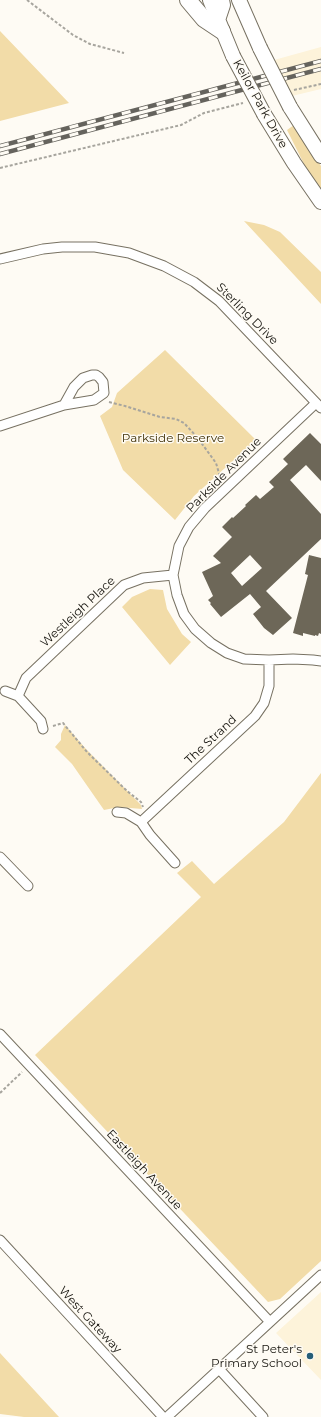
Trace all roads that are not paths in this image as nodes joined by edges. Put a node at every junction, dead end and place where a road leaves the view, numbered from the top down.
1 (188, 0) edge
2 (210, 0) edge
3 (222, 0) edge
4 (239, 0) edge
5 (220, 25) junction
6 (321, 156) edge
7 (321, 202) edge
8 (0, 259) edge
9 (64, 405) dead end
10 (318, 406) edge
11 (0, 426) edge
12 (173, 575) junction
13 (269, 660) junction
14 (321, 661) edge
15 (5, 691) dead end
16 (18, 696) junction
17 (43, 728) dead end
18 (117, 812) dead end
19 (141, 822) junction
20 (0, 857) edge
21 (176, 863) dead end
22 (28, 886) dead end
23 (0, 1034) edge
24 (0, 1240) edge
25 (321, 1275) edge
26 (270, 1322) junction
27 (220, 1370) junction
28 (163, 1417) edge
29 (167, 1417) edge
30 (264, 1417) edge

1 - 5 highway
2 - 5 main road, Keilor Park Drive
3 - 5 main road
4 - 6 main road, Keilor Park Drive, bridge
5 - 7 main road, Keilor Park Drive, bridge
8 - 10 street, Sterling Drive
9 - 11 street
10 - 12 street, Parkside Avenue
12 - 13 street, Parkside Avenue
12 - 16 street, Westleigh Place
13 - 14 street, Parkside Avenue
13 - 19 street, The Strand
15 - 16 street
16 - 17 street
18 - 19 street
19 - 21 street
20 - 22 street
23 - 26 street, Eastleigh Avenue
24 - 28 street, West Gateway
25 - 26 street
26 - 27 street
27 - 29 street
27 - 30 street

